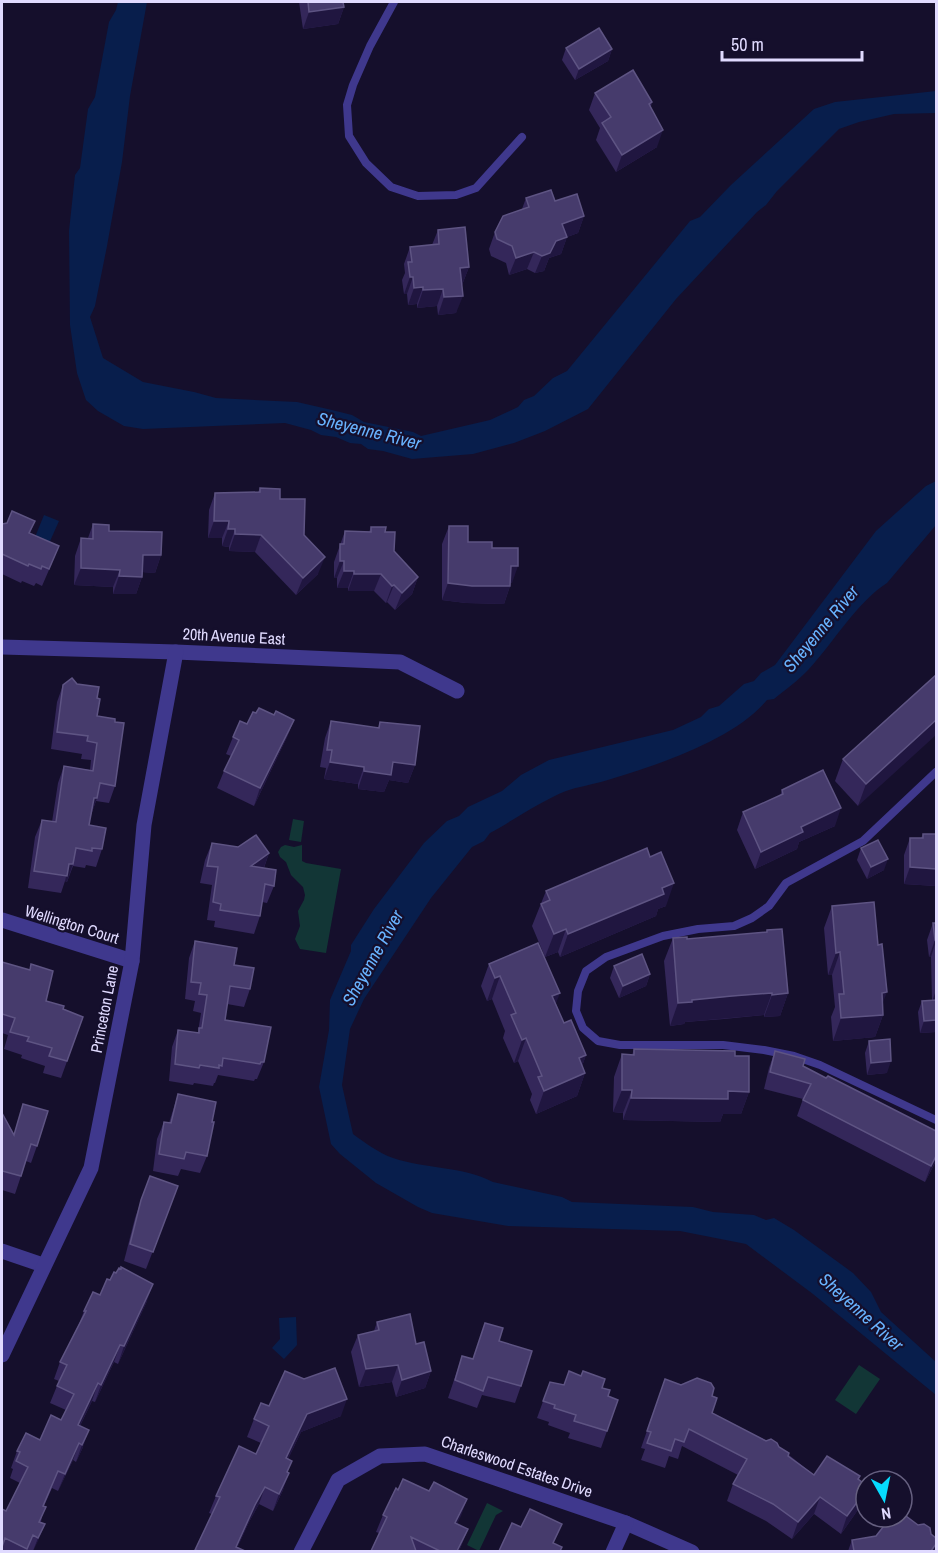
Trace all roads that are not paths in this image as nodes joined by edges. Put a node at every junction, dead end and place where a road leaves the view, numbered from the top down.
1 (394, 2) edge
2 (522, 137) dead end
3 (2, 647) edge
4 (176, 652) junction
5 (457, 692) dead end
6 (936, 772) edge
7 (2, 920) edge
8 (132, 961) junction
9 (936, 1120) edge
10 (2, 1251) edge
11 (43, 1265) junction
12 (2, 1355) edge
13 (626, 1522) junction
14 (301, 1551) edge
15 (613, 1551) edge
16 (692, 1551) edge

1 - 2 lane
3 - 4 street, 20th Avenue East
4 - 5 street, 20th Avenue East
4 - 8 street, Princeton Lane
6 - 9 lane
7 - 8 street, Wellington Court
8 - 11 street, Princeton Lane
10 - 11 street
11 - 12 street, Princeton Lane
13 - 14 street, Charleswood Estates Drive
13 - 15 street
13 - 16 street, Charleswood Estates Drive

